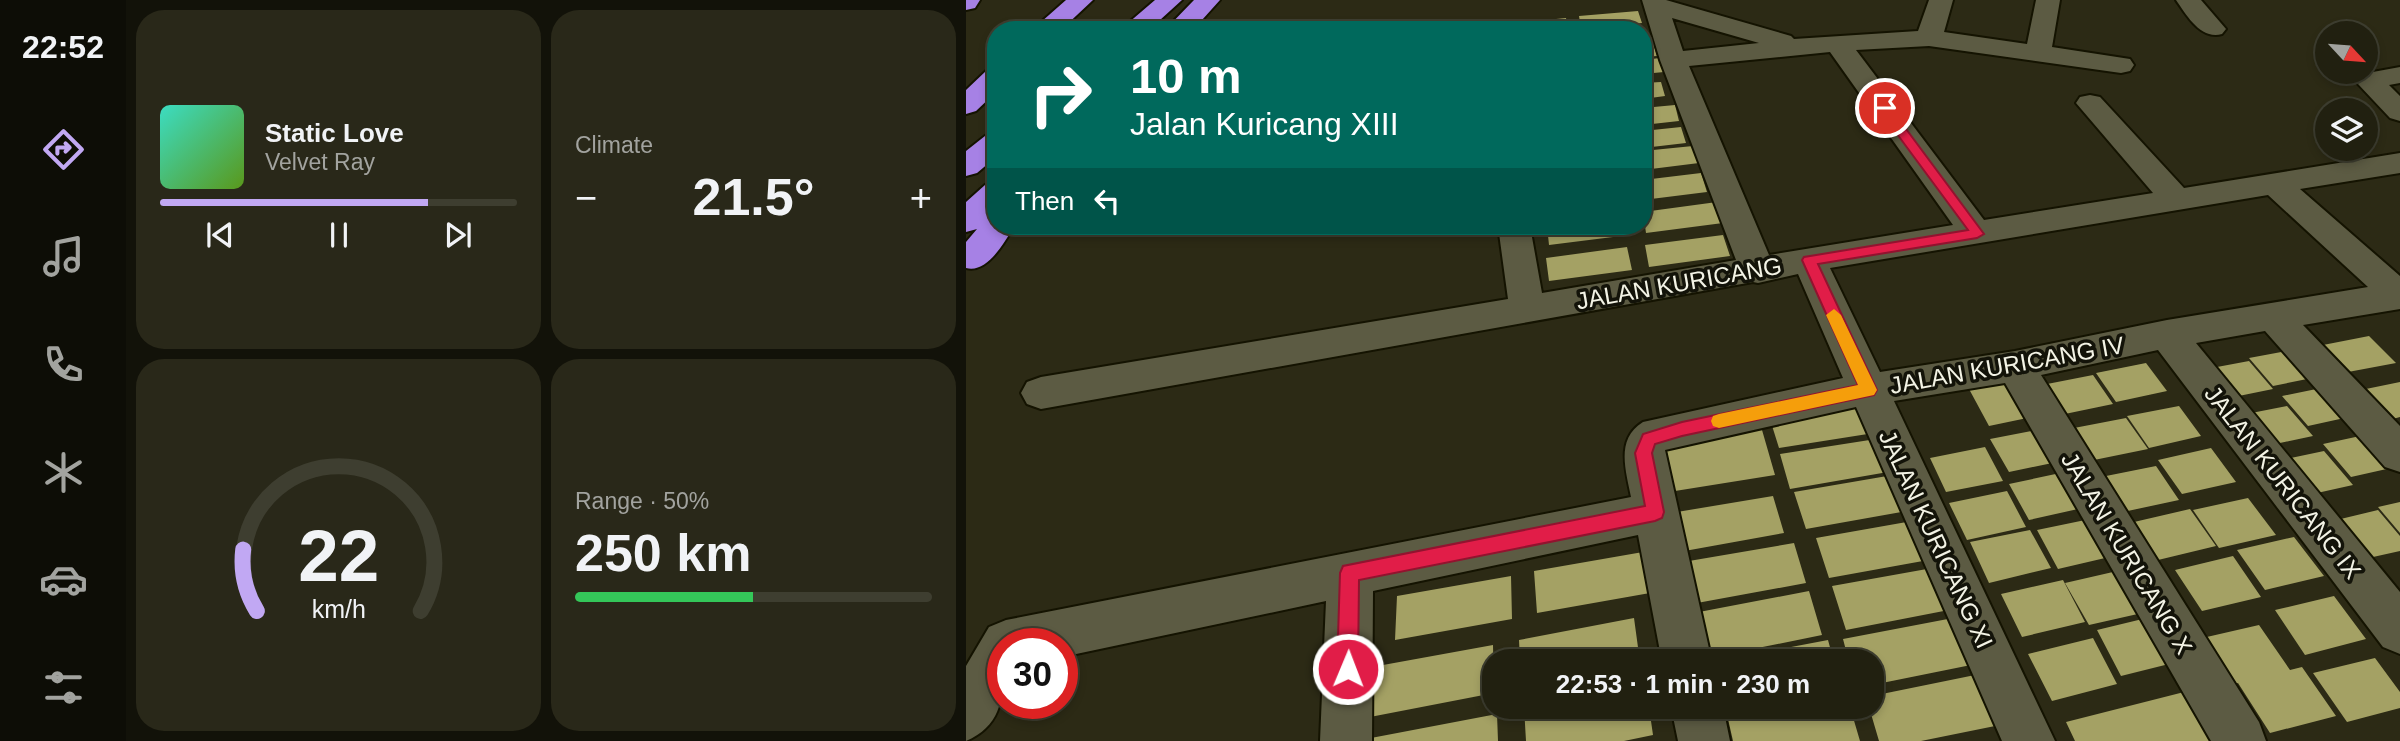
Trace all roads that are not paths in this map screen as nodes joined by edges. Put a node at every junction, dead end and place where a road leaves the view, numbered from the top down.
1 (1081, 0) edge
2 (1170, 0) edge
3 (1208, 0) edge
4 (1941, 0) edge
5 (2048, 0) edge
6 (2188, 0) edge
7 (1655, 3) edge
8 (1056, 21) edge
9 (1144, 21) edge
10 (1187, 21) edge
11 (2213, 29) dead end
12 (1929, 38) junction
13 (1838, 45) junction
14 (1801, 46) junction
15 (2038, 54) junction
16 (1673, 60) junction
17 (2121, 65) dead end
18 (2400, 75) edge
19 (987, 85) edge
20 (2090, 103) dead end
21 (966, 105) edge
22 (2400, 112) edge
23 (987, 149) edge
24 (2400, 163) edge
25 (966, 166) edge
26 (2275, 184) junction
27 (987, 200) edge
28 (2177, 200) junction
29 (966, 221) edge
30 (1977, 234) junction
31 (991, 235) edge
32 (1515, 235) edge
33 (972, 258) dead end
34 (1809, 260) junction
35 (1758, 271) junction
36 (2399, 295) edge
37 (1527, 308) junction
38 (2275, 318) junction
39 (2167, 334) junction
40 (2015, 366) junction
41 (1868, 390) junction
42 (1041, 393) dead end
43 (2400, 454) edge
44 (1655, 512) junction
45 (1350, 573) junction
46 (2392, 609) edge
47 (1078, 629) edge
48 (987, 648) edge
49 (1684, 649) edge
50 (966, 652) edge
51 (987, 679) edge
52 (966, 715) edge
53 (1699, 719) edge
54 (1346, 741) edge
55 (1704, 741) edge
56 (2029, 741) edge
57 (2239, 741) edge

1 - 8 highway
2 - 9 highway
3 - 10 highway
4 - 12 street
5 - 15 street
6 - 11 street
7 - 14 street
7 - 16 street
12 - 13 street
12 - 15 street
13 - 14 street
13 - 30 street
14 - 16 street
15 - 17 street
16 - 35 street
18 - 22 street
19 - 21 highway
20 - 28 street
23 - 25 highway
24 - 26 street, JALAN KURICANG
26 - 28 street, JALAN KURICANG
26 - 36 street
27 - 29 highway
28 - 30 street, JALAN KURICANG
30 - 34 street, JALAN KURICANG
31 - 33 highway
32 - 37 street
34 - 35 street, JALAN KURICANG
34 - 41 street, JALAN KURICANG XI
35 - 37 street, JALAN KURICANG
36 - 38 street, JALAN KURICANG IV
37 - 42 street, JALAN KURICANG
38 - 39 street, JALAN KURICANG IV
38 - 43 street
39 - 40 street, JALAN KURICANG IV
39 - 46 street, JALAN KURICANG IX
40 - 41 street, JALAN KURICANG IV
40 - 57 street, JALAN KURICANG X
41 - 44 street, JALAN KURICANG IV
41 - 56 street, JALAN KURICANG XI
44 - 45 street
44 - 49 street
45 - 47 street
45 - 54 street
48 - 50 street
51 - 52 street
53 - 55 street

